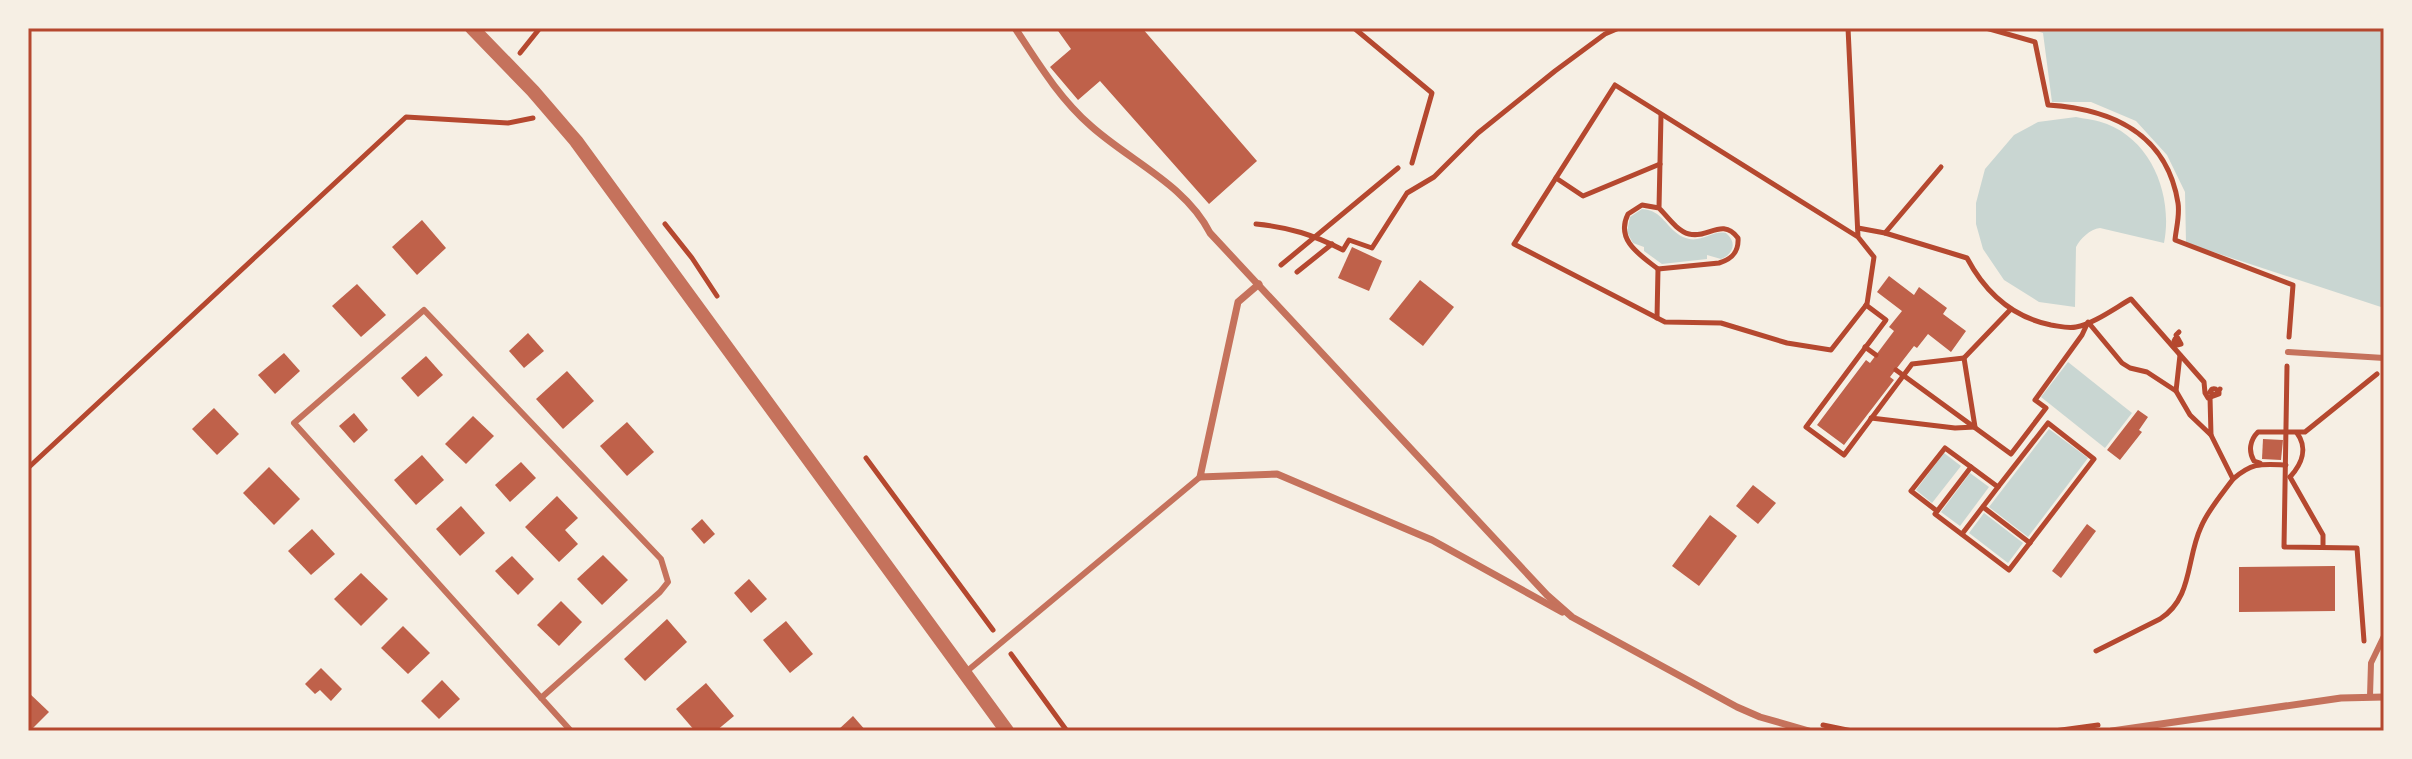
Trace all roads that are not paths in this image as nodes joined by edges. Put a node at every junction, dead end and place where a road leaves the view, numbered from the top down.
1 (472, 28) edge
2 (1015, 28) edge
3 (1259, 284) junction
4 (2288, 352) road end
5 (2384, 358) edge
6 (1200, 477) junction
7 (1572, 617) junction
8 (2384, 636) edge
9 (965, 673) junction
10 (2370, 696) junction
11 (2384, 697) edge
12 (541, 698) junction
13 (571, 731) edge
14 (1007, 731) edge
15 (1809, 731) edge
16 (2112, 731) edge

1 - 9 street
2 - 3 street
3 - 6 street
3 - 7 street
4 - 5 lane
6 - 7 street
6 - 9 lane
7 - 15 street
8 - 10 lane
9 - 14 street
10 - 11 street
10 - 16 street
12 - 12 lane
12 - 13 lane

